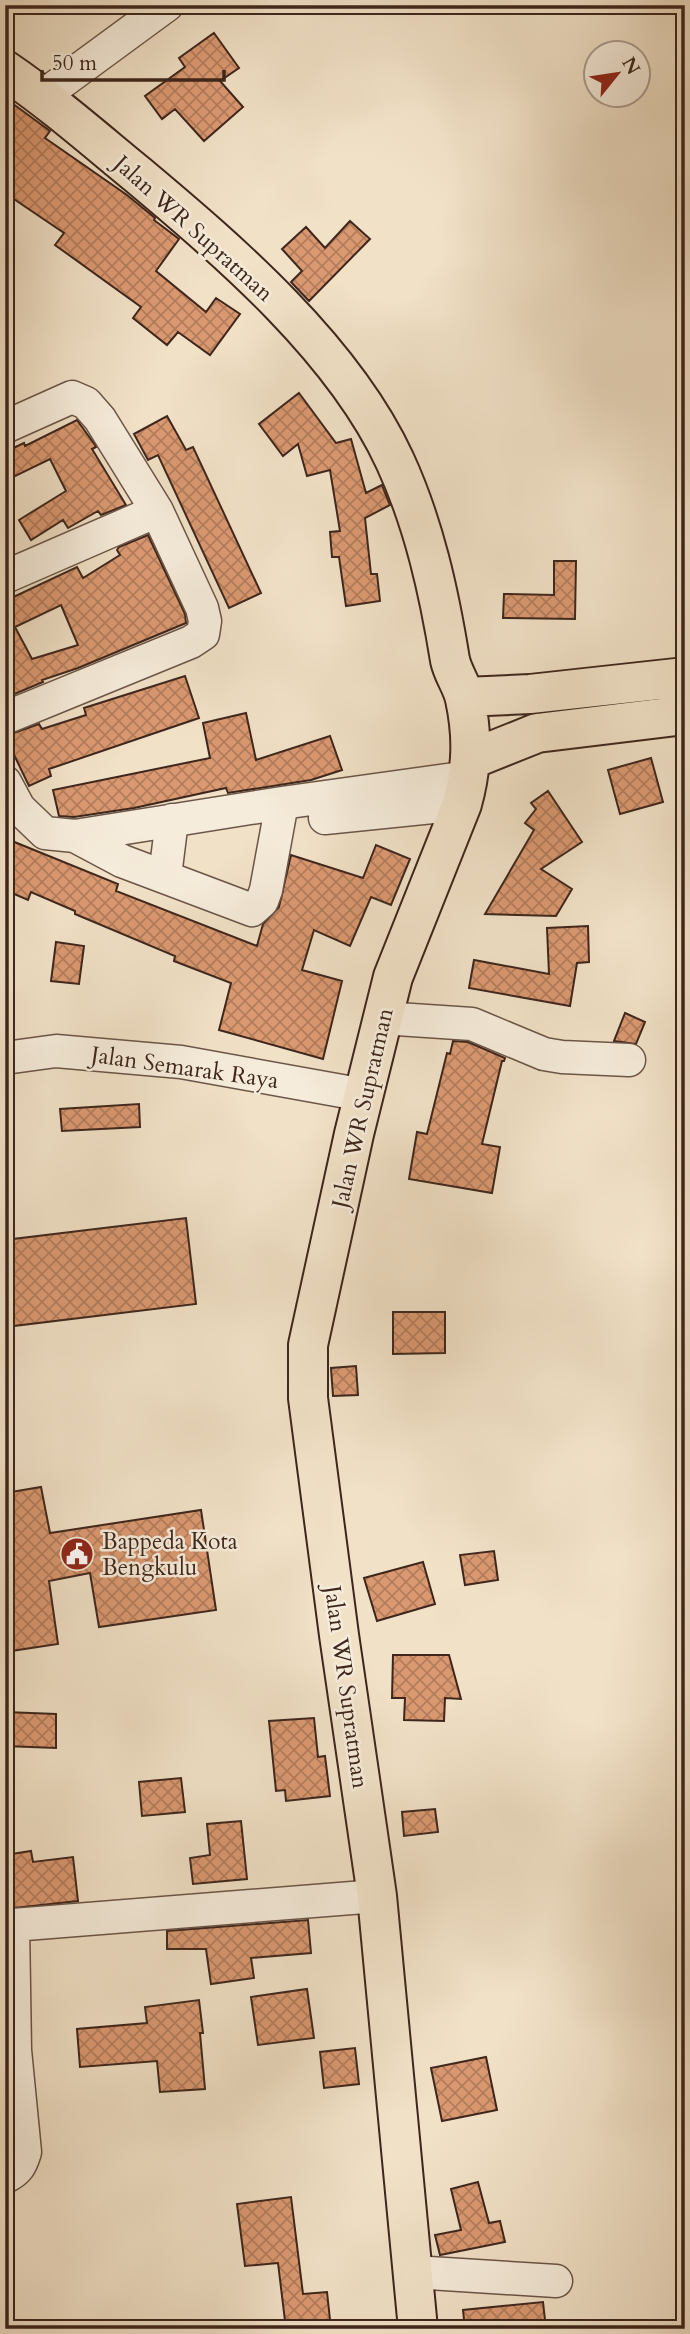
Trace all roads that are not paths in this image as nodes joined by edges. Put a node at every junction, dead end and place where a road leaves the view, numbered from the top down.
1 (167, 5) edge
2 (5, 69) edge
3 (43, 96) junction
4 (5, 426) edge
5 (157, 511) junction
6 (5, 577) edge
7 (685, 677) edge
8 (465, 697) junction
9 (685, 715) edge
10 (5, 718) edge
11 (468, 780) junction
12 (10, 801) edge
13 (280, 813) junction
14 (172, 820) junction
15 (75, 836) junction
16 (165, 876) junction
17 (382, 1018) junction
18 (5, 1058) edge
19 (629, 1060) dead end
20 (364, 1095) junction
21 (377, 1896) junction
22 (9, 1925) edge
23 (10, 2050) edge
24 (5, 2177) edge
25 (413, 2272) junction
26 (556, 2281) dead end
27 (418, 2329) edge

1 - 3 street
2 - 3 highway, Jalan WR Supratman
3 - 8 highway, Jalan WR Supratman
4 - 5 street
5 - 6 street
5 - 10 street
7 - 8 highway
8 - 11 highway, Jalan WR Supratman
9 - 11 highway
11 - 13 street
11 - 17 highway, Jalan WR Supratman
12 - 15 street
13 - 14 street
13 - 16 street
14 - 15 street
14 - 16 street
15 - 16 street
17 - 19 street
17 - 20 highway, Jalan WR Supratman
18 - 20 street, Jalan Semarak Raya
20 - 21 highway, Jalan WR Supratman
21 - 22 street
21 - 25 highway, Jalan WR Supratman
22 - 23 street
23 - 24 street
25 - 26 street
25 - 27 highway, Jalan WR Supratman

